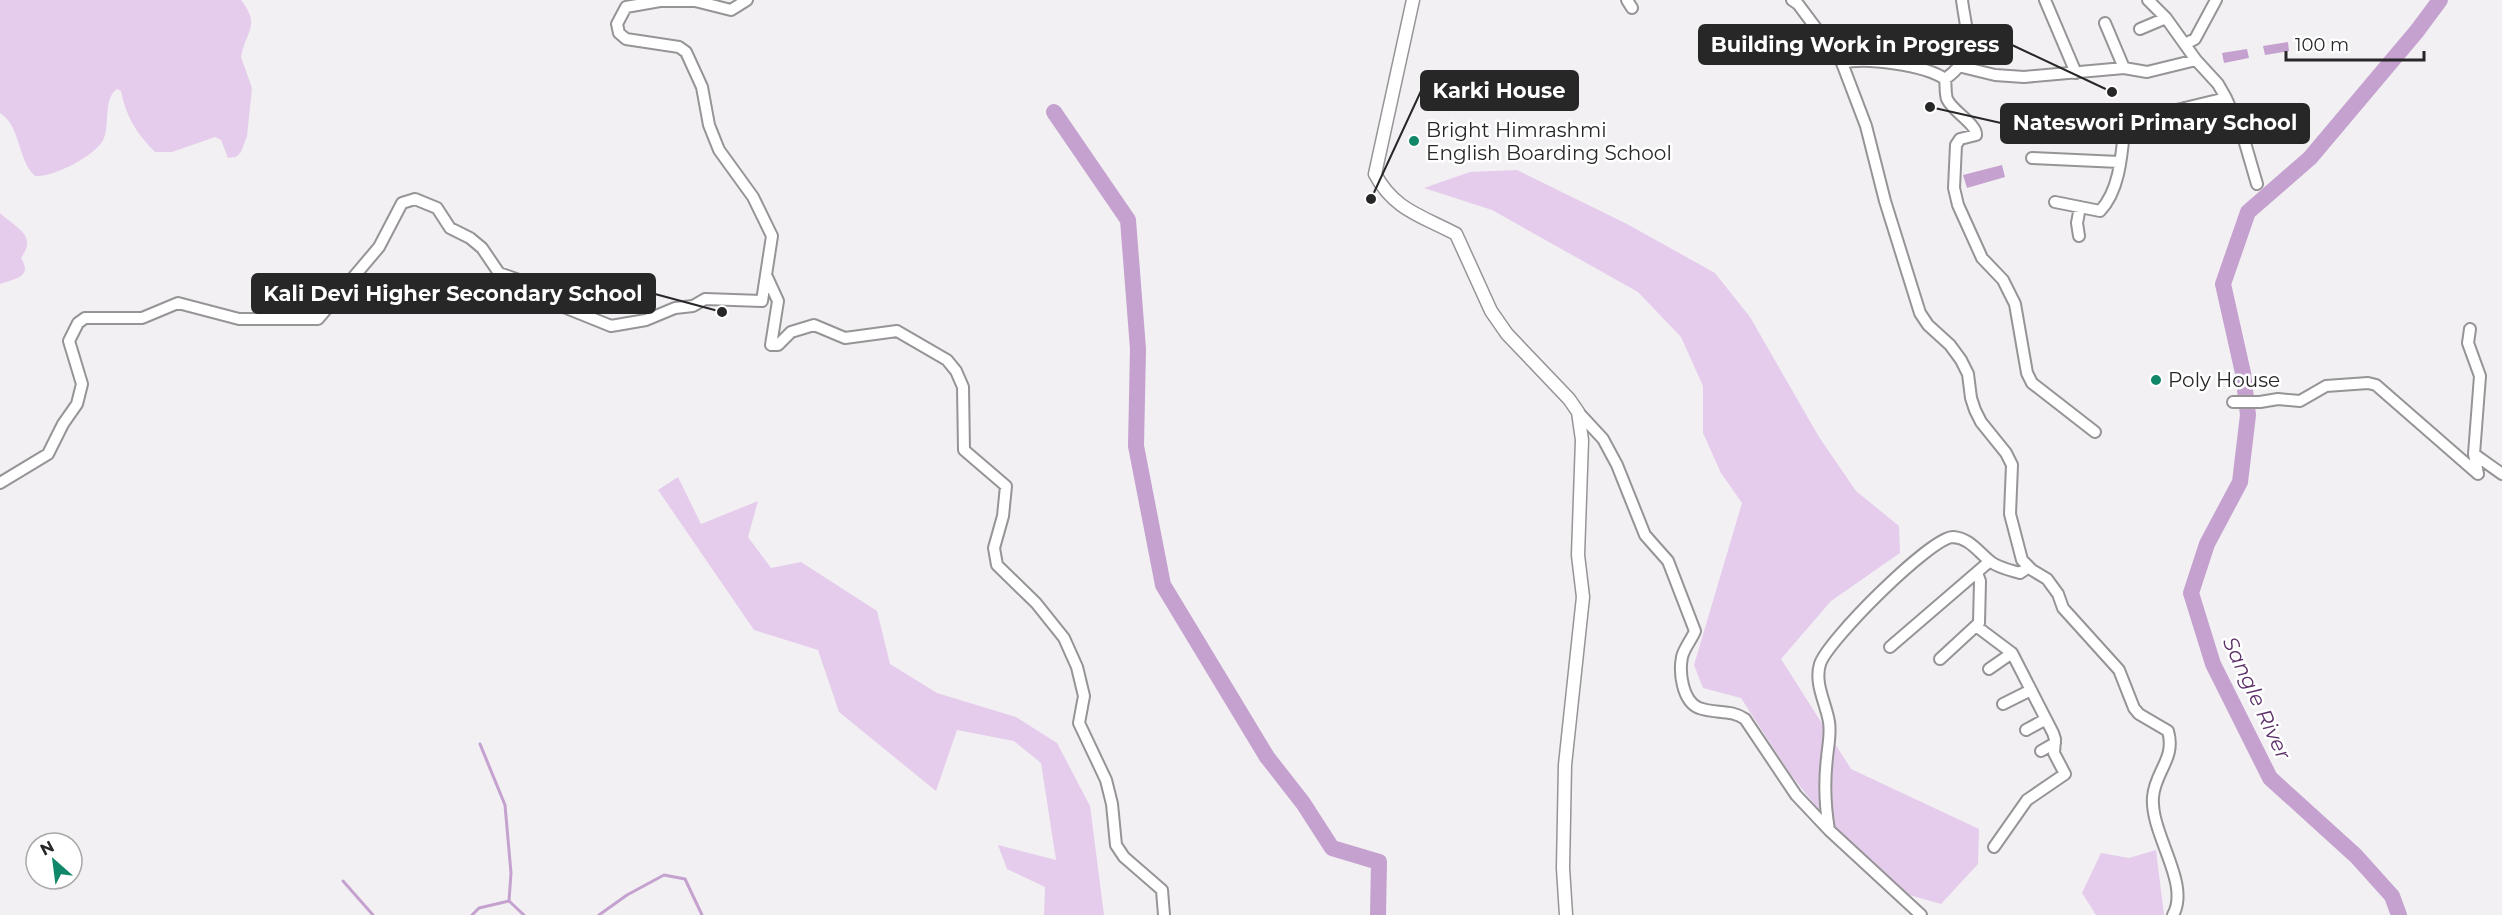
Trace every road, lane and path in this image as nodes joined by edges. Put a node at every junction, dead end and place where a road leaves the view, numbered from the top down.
1 (747, 0) edge
2 (1413, 0) edge
3 (1792, 0) edge
4 (1962, 0) edge
5 (2045, 0) edge
6 (2148, 0) edge
7 (2216, 0) edge
8 (2166, 18) junction
9 (2105, 23) dead end
10 (2140, 29) dead end
11 (2185, 44) junction
12 (2196, 60) junction
13 (1842, 63) junction
14 (1958, 66) junction
15 (2124, 68) junction
16 (2076, 73) junction
17 (1945, 79) junction
18 (2226, 98) junction
19 (2184, 108) junction
20 (2023, 112) dead end
21 (2125, 120) junction
22 (2191, 136) dead end
23 (2032, 158) dead end
24 (2119, 162) junction
25 (2258, 184) dead end
26 (2055, 202) dead end
27 (2080, 207) junction
28 (2079, 236) dead end
29 (767, 276) junction
30 (2470, 329) dead end
31 (2237, 402) dead end
32 (1578, 412) junction
33 (2095, 432) dead end
34 (2474, 454) junction
35 (2502, 474) edge
36 (0, 483) edge
37 (1990, 561) junction
38 (2029, 567) junction
39 (1977, 573) junction
40 (1976, 626) junction
41 (1890, 647) dead end
42 (2012, 653) junction
43 (1940, 659) dead end
44 (1989, 669) dead end
45 (2031, 690) junction
46 (2004, 704) dead end
47 (2046, 719) junction
48 (2026, 730) dead end
49 (2055, 743) junction
50 (2041, 751) dead end
51 (1829, 830) junction
52 (1994, 847) dead end
53 (1164, 915) edge
54 (1566, 915) edge
55 (1922, 915) edge
56 (2173, 915) edge

1 - 29 street
2 - 32 street
3 - 13 street
4 - 14 street
5 - 16 street
6 - 8 street
7 - 11 street
8 - 10 street
8 - 11 street
9 - 15 street
11 - 12 street
12 - 15 street
12 - 18 street
13 - 17 street
13 - 38 street
14 - 16 street
14 - 17 street
15 - 16 street
17 - 33 street
18 - 19 street
18 - 25 street
19 - 21 street
19 - 22 street
20 - 21 street
21 - 24 street
23 - 24 street
24 - 27 street
26 - 27 street
27 - 28 street
29 - 36 street
29 - 53 street
30 - 34 street
31 - 34 street
32 - 51 street
32 - 54 street
34 - 35 street
37 - 38 street
37 - 39 street
37 - 51 street
38 - 56 street
39 - 40 street
39 - 41 street
40 - 42 street
40 - 43 street
42 - 44 street
42 - 45 street
45 - 46 street
45 - 47 street
47 - 48 street
47 - 49 street
49 - 50 street
49 - 52 street
51 - 55 street

